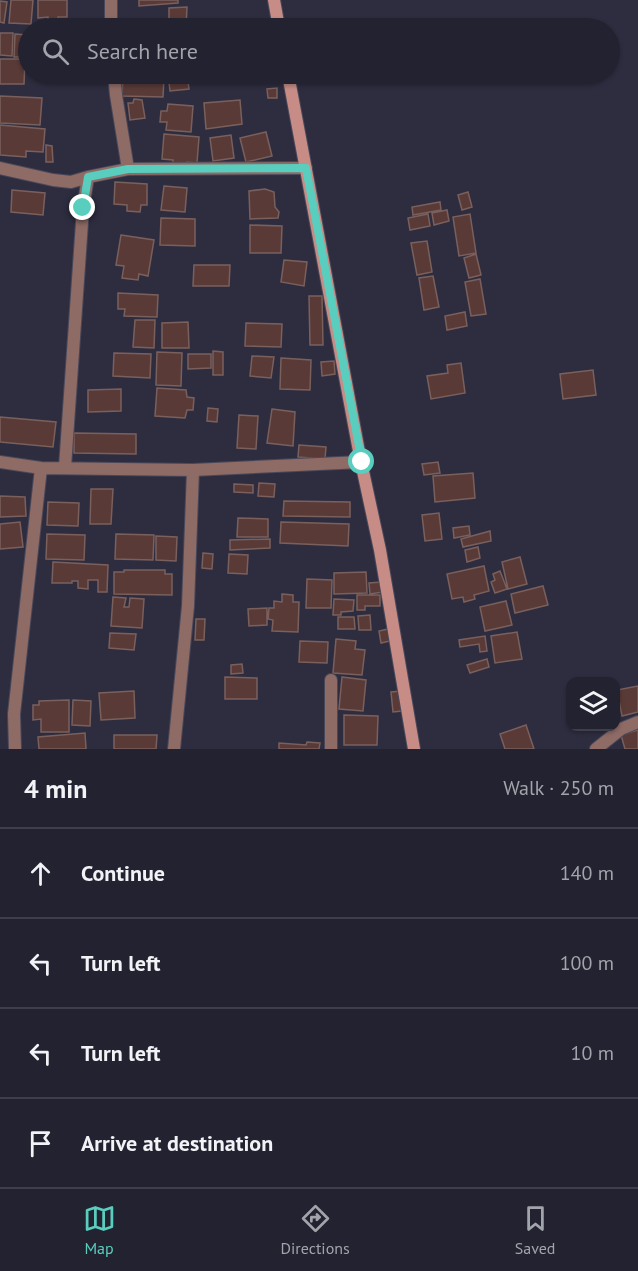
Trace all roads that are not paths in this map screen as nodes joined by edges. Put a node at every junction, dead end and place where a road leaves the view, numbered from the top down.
1 (111, 0) edge
2 (274, 0) edge
3 (111, 18) edge
4 (277, 18) edge
5 (115, 84) edge
6 (290, 84) edge
7 (0, 168) edge
8 (306, 168) junction
9 (128, 169) junction
10 (88, 177) junction
11 (0, 462) edge
12 (362, 462) junction
13 (64, 467) junction
14 (41, 468) junction
15 (193, 470) junction
16 (331, 680) dead end
17 (638, 722) edge
18 (15, 749) edge
19 (174, 749) edge
20 (332, 749) edge
21 (414, 749) edge
22 (596, 749) edge

1 - 3 street
2 - 4 street
5 - 9 street
6 - 8 street
7 - 10 street
8 - 9 street
8 - 12 street
9 - 10 street
10 - 13 street
11 - 14 street
12 - 15 street
12 - 21 street
13 - 14 street
13 - 15 street
14 - 18 street
15 - 19 street
16 - 20 street
17 - 22 street

